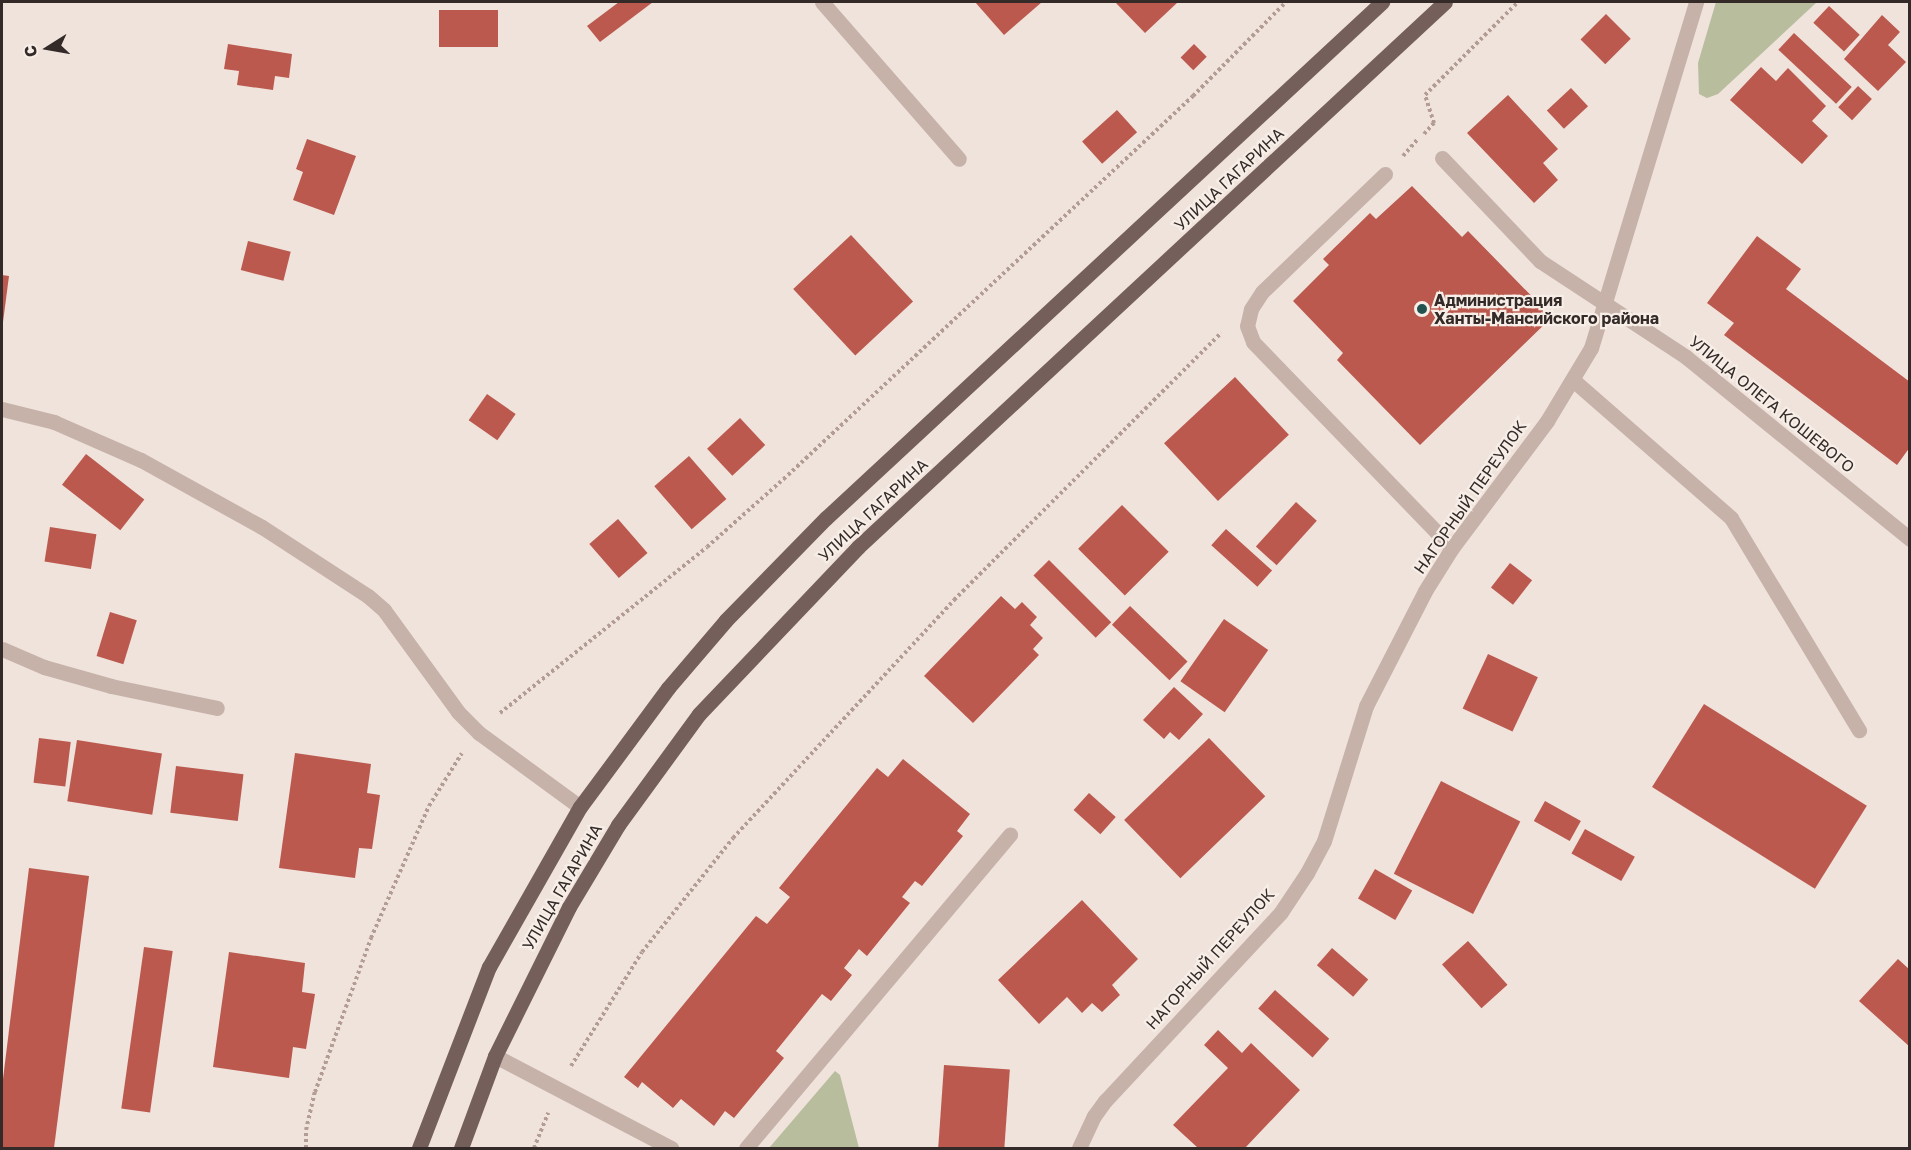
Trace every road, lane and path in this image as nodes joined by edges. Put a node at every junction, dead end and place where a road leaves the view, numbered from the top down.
1 (822, 2) edge
2 (1286, 2) edge
3 (1382, 2) edge
4 (1445, 2) edge
5 (1518, 2) edge
6 (1696, 2) edge
7 (1442, 158) dead end
8 (959, 159) dead end
9 (1385, 174) joint
10 (1607, 305) junction
11 (1223, 331) dead end
12 (1573, 380) junction
13 (2, 409) edge
14 (1910, 538) edge
15 (1452, 548) junction
16 (2, 649) edge
17 (217, 708) dead end
18 (1859, 730) dead end
19 (478, 733) junction
20 (580, 807) junction
21 (1010, 834) dead end
22 (495, 1056) junction
23 (559, 1089) junction
24 (306, 1149) edge
25 (419, 1149) edge
26 (461, 1149) edge
27 (534, 1149) edge
28 (670, 1149) edge
29 (746, 1149) edge
30 (1079, 1149) edge

1 - 8 street
2 - 19 path
3 - 20 main road, УЛИЦА ГАГАРИНА
4 - 22 main road, УЛИЦА ГАГАРИНА
5 - 9 path
6 - 10 street, НАГОРНЫЙ ПЕРЕУЛОК
7 - 10 street, УЛИЦА ОЛЕГА КОШЕВОГО
9 - 15 street
10 - 12 street, НАГОРНЫЙ ПЕРЕУЛОК
10 - 14 street, УЛИЦА ОЛЕГА КОШЕВОГО
11 - 23 path
12 - 15 street, НАГОРНЫЙ ПЕРЕУЛОК
12 - 18 street
13 - 19 street
15 - 30 street, НАГОРНЫЙ ПЕРЕУЛОК
16 - 17 street
19 - 20 street
19 - 24 path
20 - 25 main road, УЛИЦА ГАГАРИНА
21 - 29 street
22 - 23 street
22 - 26 main road, УЛИЦА ГАГАРИНА
23 - 27 path
23 - 28 street

